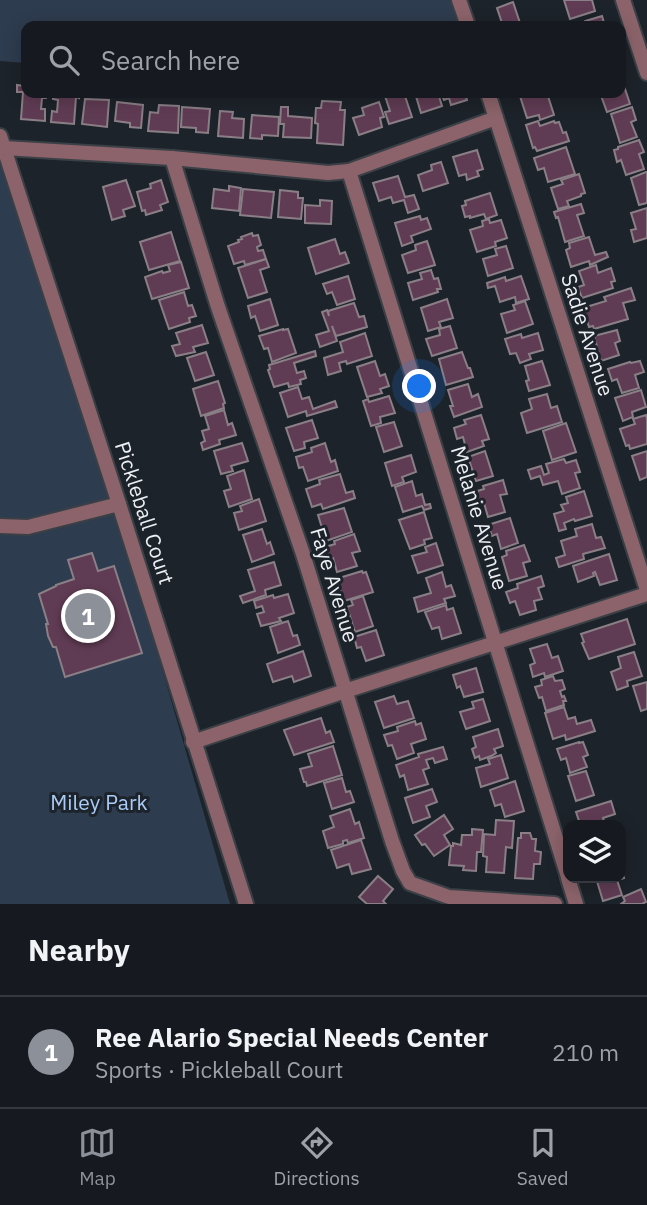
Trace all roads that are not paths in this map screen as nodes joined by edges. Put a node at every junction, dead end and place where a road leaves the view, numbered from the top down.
1 (459, 0) edge
2 (623, 0) edge
3 (466, 21) edge
4 (647, 73) edge
5 (490, 98) edge
6 (496, 118) junction
7 (2, 142) edge
8 (172, 158) junction
9 (349, 171) junction
10 (120, 504) junction
11 (0, 526) edge
12 (647, 592) edge
13 (496, 642) junction
14 (345, 691) junction
15 (193, 742) junction
16 (563, 862) edge
17 (570, 883) edge
18 (246, 904) edge
19 (555, 904) edge
20 (576, 904) edge

1 - 3 street
2 - 4 street
5 - 6 street, Sadie Avenue
6 - 9 street
6 - 12 street, Sadie Avenue
7 - 8 street
7 - 10 street, Pickleball Court
8 - 9 street
8 - 14 street, Faye Avenue
9 - 13 street, Melanie Avenue
10 - 11 street
10 - 15 street, Pickleball Court
12 - 13 street
13 - 14 street
13 - 16 street, Melanie Avenue
14 - 15 street
14 - 19 street, Faye Avenue
15 - 18 street, Pickleball Court
17 - 20 street, Melanie Avenue

